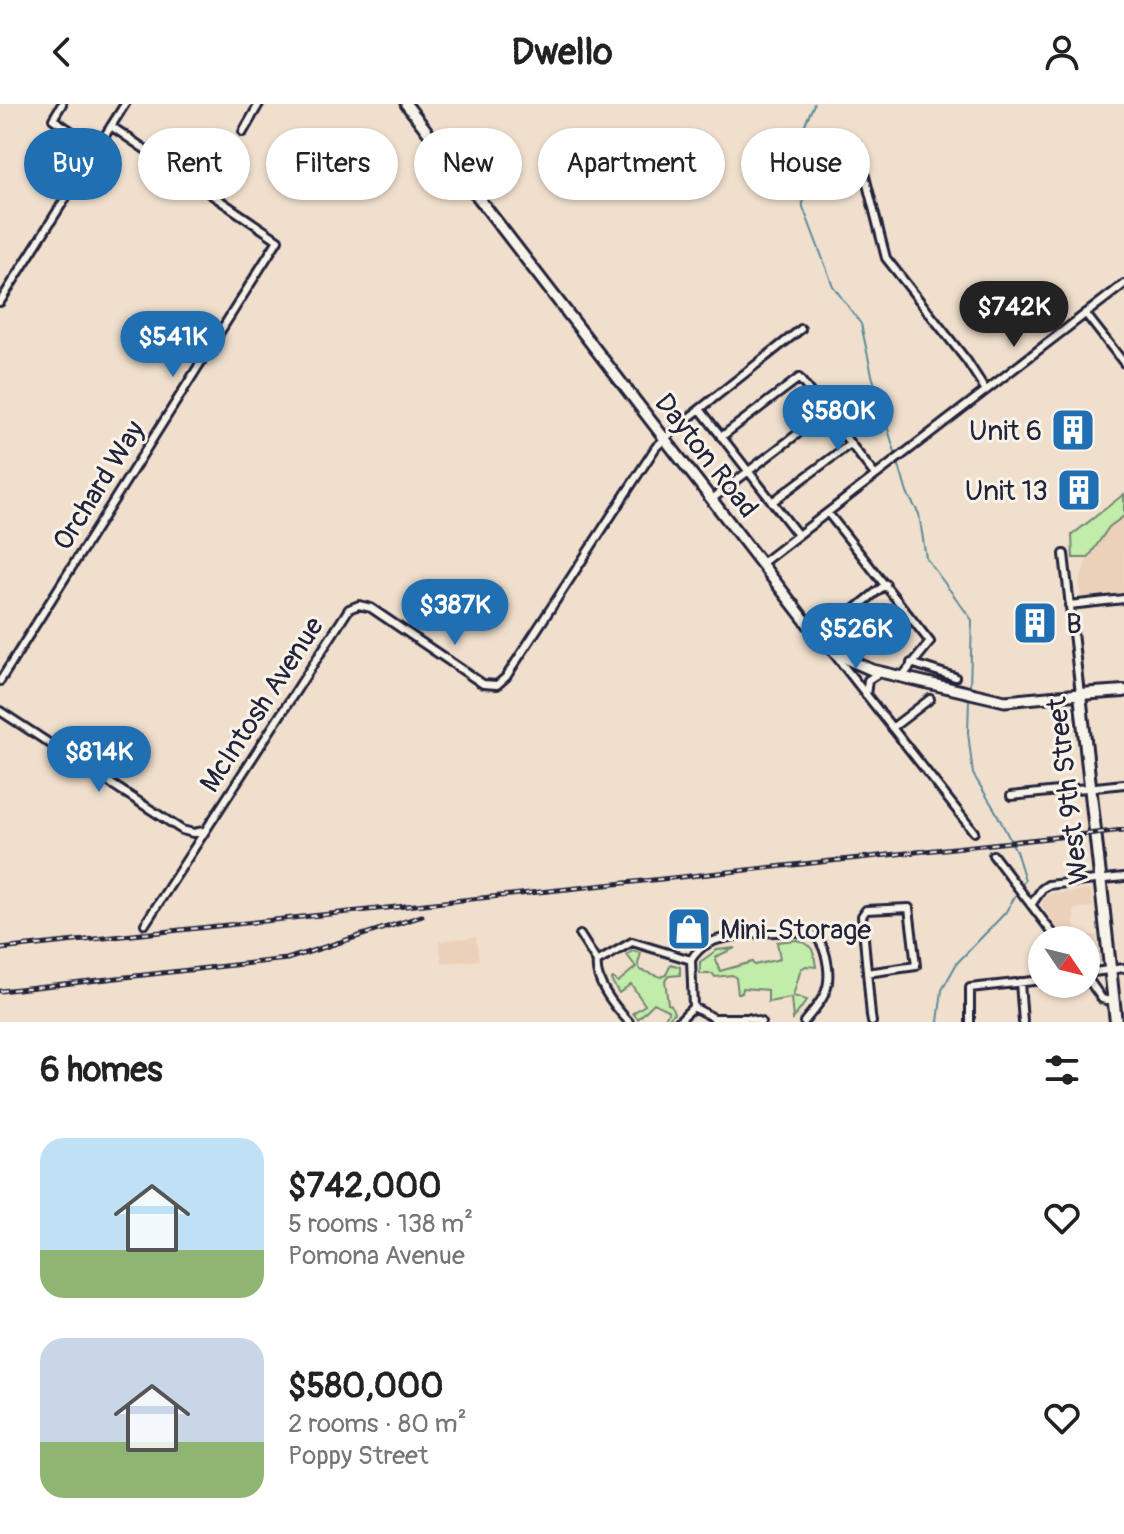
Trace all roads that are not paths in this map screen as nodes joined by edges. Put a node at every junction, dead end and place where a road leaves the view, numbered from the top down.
1 (62, 104) edge
2 (125, 104) edge
3 (259, 104) edge
4 (406, 104) edge
5 (111, 126) joint
6 (67, 128) edge
7 (245, 128) edge
8 (870, 196) edge
9 (64, 200) edge
10 (1124, 284) edge
11 (0, 302) edge
12 (1085, 313) junction
13 (801, 329) dead end
14 (1124, 363) edge
15 (985, 389) junction
16 (700, 409) junction
17 (825, 413) junction
18 (721, 437) junction
19 (665, 438) junction
20 (850, 444) junction
21 (748, 471) junction
22 (875, 475) junction
23 (712, 499) junction
24 (772, 502) junction
25 (828, 513) junction
26 (798, 535) junction
27 (1064, 554) dead end
28 (762, 563) junction
29 (886, 584) junction
30 (1124, 599) edge
31 (1069, 605) junction
32 (820, 636) junction
33 (911, 663) junction
34 (882, 673) junction
35 (955, 677) dead end
36 (901, 678) junction
37 (0, 681) edge
38 (1124, 691) edge
39 (1080, 694) junction
40 (867, 695) junction
41 (930, 699) dead end
42 (0, 711) edge
43 (892, 728) junction
44 (1124, 784) edge
45 (1092, 788) junction
46 (1011, 796) dead end
47 (206, 831) junction
48 (974, 832) dead end
49 (993, 855) dead end
50 (1124, 877) edge
51 (1101, 879) junction
52 (1031, 905) junction
53 (145, 924) dead end
54 (1047, 926) edge
55 (580, 935) dead end
56 (691, 960) junction
57 (597, 962) junction
58 (1124, 968) edge
59 (1111, 970) junction
60 (1100, 972) edge
61 (867, 973) junction
62 (1028, 981) edge
63 (1020, 982) junction
64 (1100, 996) edge
65 (1115, 1002) junction
66 (693, 1007) junction
67 (629, 1022) edge
68 (678, 1022) edge
69 (761, 1022) edge
70 (804, 1022) edge
71 (872, 1022) edge
72 (970, 1022) edge
73 (1023, 1022) edge
74 (1116, 1022) edge

1 - 6 street
2 - 5 street
3 - 7 street
4 - 19 street, Dayton Road
5 - 37 street, Orchard Way
8 - 15 street
9 - 11 street
10 - 12 street
12 - 14 street
12 - 15 street
13 - 16 street, McIntosh Avenue
15 - 22 street
16 - 18 street
16 - 19 street, McIntosh Avenue
17 - 18 street
17 - 20 street
17 - 21 street
18 - 21 street
19 - 23 street, Dayton Road
19 - 47 street, McIntosh Avenue
20 - 22 street
20 - 24 street
21 - 23 street
21 - 24 street
22 - 25 street
23 - 28 street, Dayton Road
24 - 26 street
25 - 26 street
25 - 29 street
26 - 28 street
27 - 31 street, West 9th Street
28 - 32 street, Dayton Road
29 - 32 street
29 - 33 street
30 - 31 street
31 - 39 street, West 9th Street
32 - 34 street
32 - 40 street, Dayton Road
33 - 35 street
33 - 36 street
34 - 36 street
34 - 40 street
36 - 39 street
38 - 39 main road
39 - 45 main road, West 9th Street
40 - 43 street, Dayton Road
41 - 43 street
42 - 47 street
43 - 48 street, Dayton Road
44 - 45 street
45 - 46 street
45 - 51 main road, West 9th Street
47 - 53 street, McIntosh Avenue
49 - 52 street
50 - 51 street
51 - 52 street
51 - 59 main road, West 9th Street
52 - 54 street
55 - 57 street
56 - 57 street
56 - 66 street
56 - 70 street
57 - 67 street
58 - 59 street
59 - 60 street
59 - 65 main road, West 9th Street
61 - 61 street
61 - 71 street
62 - 63 street
63 - 72 street
63 - 73 street
64 - 65 street
65 - 74 main road, West 9th Street
66 - 68 street
66 - 69 street

